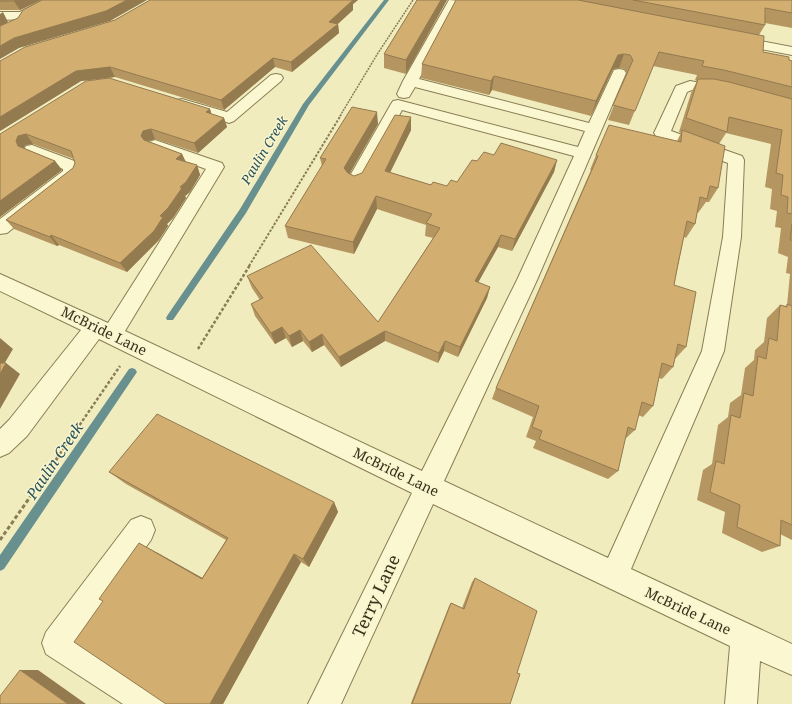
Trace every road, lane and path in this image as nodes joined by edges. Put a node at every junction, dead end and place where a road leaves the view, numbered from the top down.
1 (53, 0) edge
2 (413, 0) edge
3 (454, 1) edge
4 (0, 16) edge
5 (22, 16) junction
6 (6, 29) edge
7 (722, 37) edge
8 (792, 51) edge
9 (619, 73) edge
10 (276, 78) dead end
11 (410, 81) junction
12 (737, 95) edge
13 (168, 99) edge
14 (398, 104) junction
15 (595, 128) junction
16 (155, 145) edge
17 (32, 150) edge
18 (584, 154) junction
19 (356, 181) edge
20 (0, 228) edge
21 (0, 282) edge
22 (104, 330) junction
23 (135, 346) junction
24 (186, 370) junction
25 (0, 445) edge
26 (427, 487) junction
27 (141, 530) dead end
28 (0, 540) edge
29 (614, 576) junction
30 (746, 639) junction
31 (792, 660) edge
32 (152, 704) edge
33 (324, 704) edge
34 (741, 704) edge

1 - 5 street
2 - 24 path
3 - 11 street
4 - 5 street
5 - 6 street
7 - 8 street
9 - 15 street, Terry Lane
10 - 13 street
11 - 14 street
11 - 15 street
12 - 29 street
14 - 18 street
14 - 19 street
15 - 18 street, Terry Lane
16 - 22 street
17 - 20 street
18 - 26 street, Terry Lane
21 - 22 street, McBride Lane
22 - 23 street, McBride Lane
22 - 25 street
23 - 24 street, McBride Lane
23 - 28 path
24 - 26 street, McBride Lane
26 - 29 street, McBride Lane
26 - 33 street, Terry Lane
27 - 32 street
29 - 30 street, McBride Lane
30 - 31 street, McBride Lane
30 - 34 street

